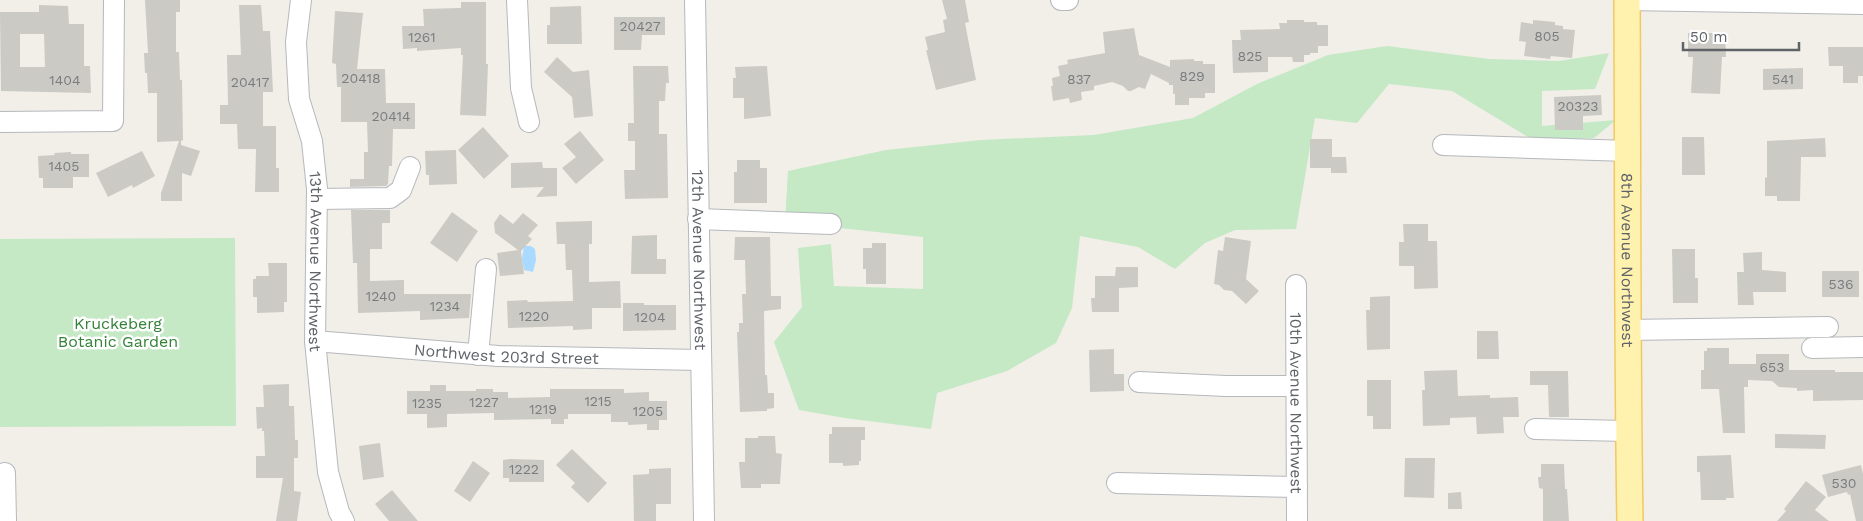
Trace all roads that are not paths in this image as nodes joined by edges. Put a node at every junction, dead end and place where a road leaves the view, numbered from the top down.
1 (114, 0) edge
2 (301, 0) edge
3 (517, 0) edge
4 (695, 0) edge
5 (1626, 0) edge
6 (1863, 4) edge
7 (0, 122) edge
8 (529, 122) dead end
9 (1443, 145) dead end
10 (1628, 151) junction
11 (410, 167) dead end
12 (317, 199) junction
13 (698, 220) junction
14 (831, 224) dead end
15 (486, 269) dead end
16 (1296, 285) dead end
17 (1828, 326) dead end
18 (1627, 330) junction
19 (314, 341) junction
20 (1863, 347) edge
21 (1812, 348) dead end
22 (478, 355) junction
23 (701, 360) junction
24 (1139, 382) dead end
25 (1296, 386) junction
26 (1535, 429) dead end
27 (1628, 431) junction
28 (5, 472) dead end
29 (1117, 483) dead end
30 (1297, 488) junction
31 (6, 521) edge
32 (344, 521) edge
33 (704, 521) edge
34 (1297, 521) edge
35 (1630, 521) edge

1 - 7 street
2 - 12 street, 13th Avenue Northwest
3 - 8 street
4 - 13 street, 12th Avenue Northwest
5 - 6 street
5 - 10 main road, 8th Avenue Northwest
9 - 10 street
10 - 18 main road, 8th Avenue Northwest
11 - 12 street
12 - 19 street, 13th Avenue Northwest
13 - 14 street
13 - 23 street, 12th Avenue Northwest
15 - 22 street
16 - 25 street, 10th Avenue Northwest
17 - 18 street
18 - 27 main road, 8th Avenue Northwest
19 - 22 street, Northwest 203rd Street
19 - 32 street, 13th Avenue Northwest
20 - 21 street
22 - 23 street, Northwest 203rd Street
23 - 33 street, 12th Avenue Northwest
24 - 25 street
25 - 30 street, 10th Avenue Northwest
26 - 27 street
27 - 35 main road, 8th Avenue Northwest
28 - 31 street
29 - 30 street
30 - 34 street, 10th Avenue Northwest

